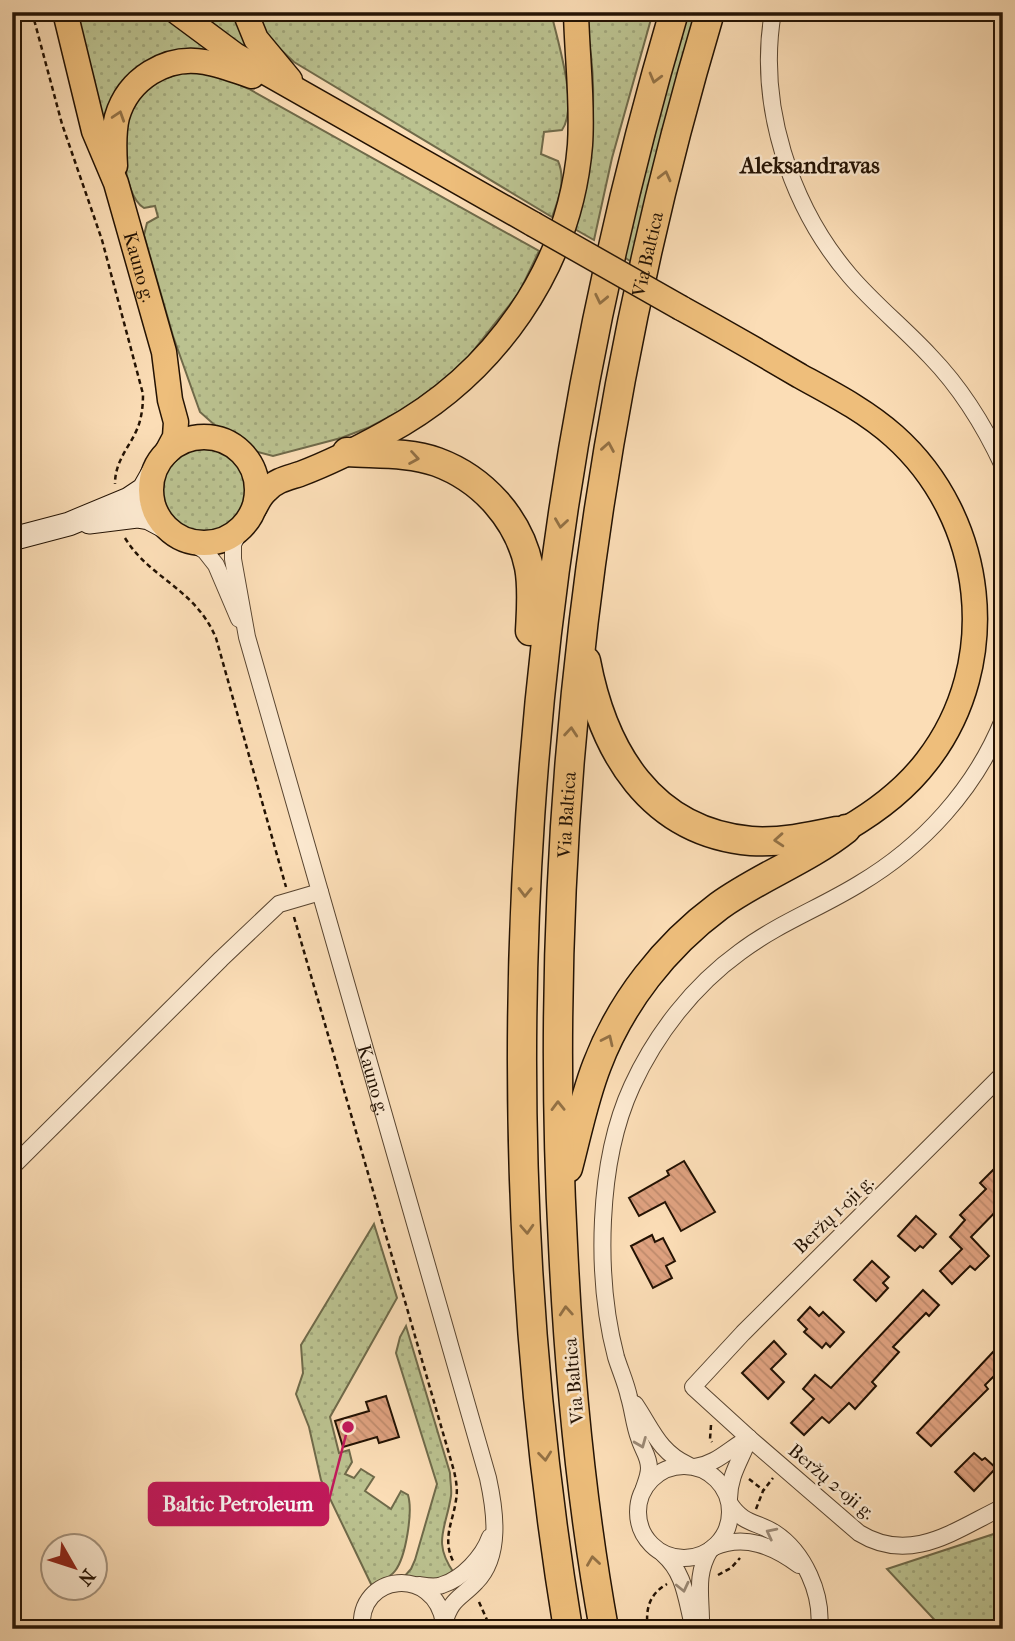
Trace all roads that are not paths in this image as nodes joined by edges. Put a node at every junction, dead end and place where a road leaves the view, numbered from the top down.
1 (65, 12) edge
2 (177, 12) edge
3 (245, 12) edge
4 (560, 12) edge
5 (576, 12) edge
6 (674, 12) edge
7 (710, 12) edge
8 (773, 12) edge
9 (580, 81) junction
10 (299, 92) junction
11 (116, 183) junction
12 (164, 352) junction
13 (218, 439) junction
14 (167, 452) junction
15 (241, 452) junction
16 (346, 452) junction
17 (1003, 466) edge
18 (153, 473) junction
19 (119, 511) junction
20 (249, 517) junction
21 (164, 526) junction
22 (12, 539) edge
23 (191, 542) junction
24 (581, 635) junction
25 (247, 637) junction
26 (1003, 720) edge
27 (529, 824) junction
28 (846, 829) junction
29 (320, 892) junction
30 (1003, 1074) edge
31 (12, 1167) edge
32 (560, 1199) junction
33 (694, 1387) joint
34 (629, 1396) junction
35 (749, 1438) junction
36 (693, 1466) junction
37 (644, 1488) junction
38 (729, 1501) junction
39 (1003, 1507) edge
40 (493, 1524) junction
41 (712, 1549) junction
42 (661, 1552) junction
43 (805, 1569) junction
44 (417, 1585) junction
45 (360, 1626) edge
46 (444, 1626) edge
47 (568, 1629) edge
48 (604, 1629) edge
49 (694, 1629) edge
50 (701, 1629) edge
51 (819, 1629) edge

1 - 11 main road
2 - 10 main road
3 - 10 main road
4 - 9 main road
5 - 9 main road
6 -> 27 highway, Via Baltica
24 -> 7 highway, Via Baltica
8 - 17 street
9 - 16 main road
11 -> 10 main road
10 - 28 main road, bridge
11 - 12 main road, Kauno g.
12 - 13 main road, Kauno g.
12 - 14 main road, Kauno g.
13 - 14 main road
13 - 15 main road
14 - 18 main road
15 - 16 main road
15 - 20 main road
16 - 20 main road
16 -> 27 highway
18 - 19 main road
18 - 21 main road
19 - 21 main road
19 - 22 main road
20 - 23 main road
20 - 25 street, Kauno g.
21 - 23 main road
23 - 25 street, Kauno g.
28 -> 24 highway
32 -> 24 highway, Via Baltica
25 - 29 street, Kauno g.
26 - 34 street
27 -> 47 highway, Via Baltica
32 -> 28 highway
29 - 31 street
29 - 40 street, Kauno g.
30 - 33 street, Beržų 1-oji g.
48 -> 32 highway, Via Baltica
33 - 35 street, Beržų 2-oji g.
34 - 36 street
34 -> 37 street
35 - 36 street
35 - 38 street
35 - 39 street, Beržų 2-oji g.
36 - 37 street
36 - 38 street
37 - 42 street
38 - 41 street
43 -> 38 street
40 - 44 street
40 - 46 street, Kauno g.
41 - 42 street
41 - 43 street
41 - 50 street
42 -> 49 street
43 - 51 street
44 - 45 street
44 - 46 street

